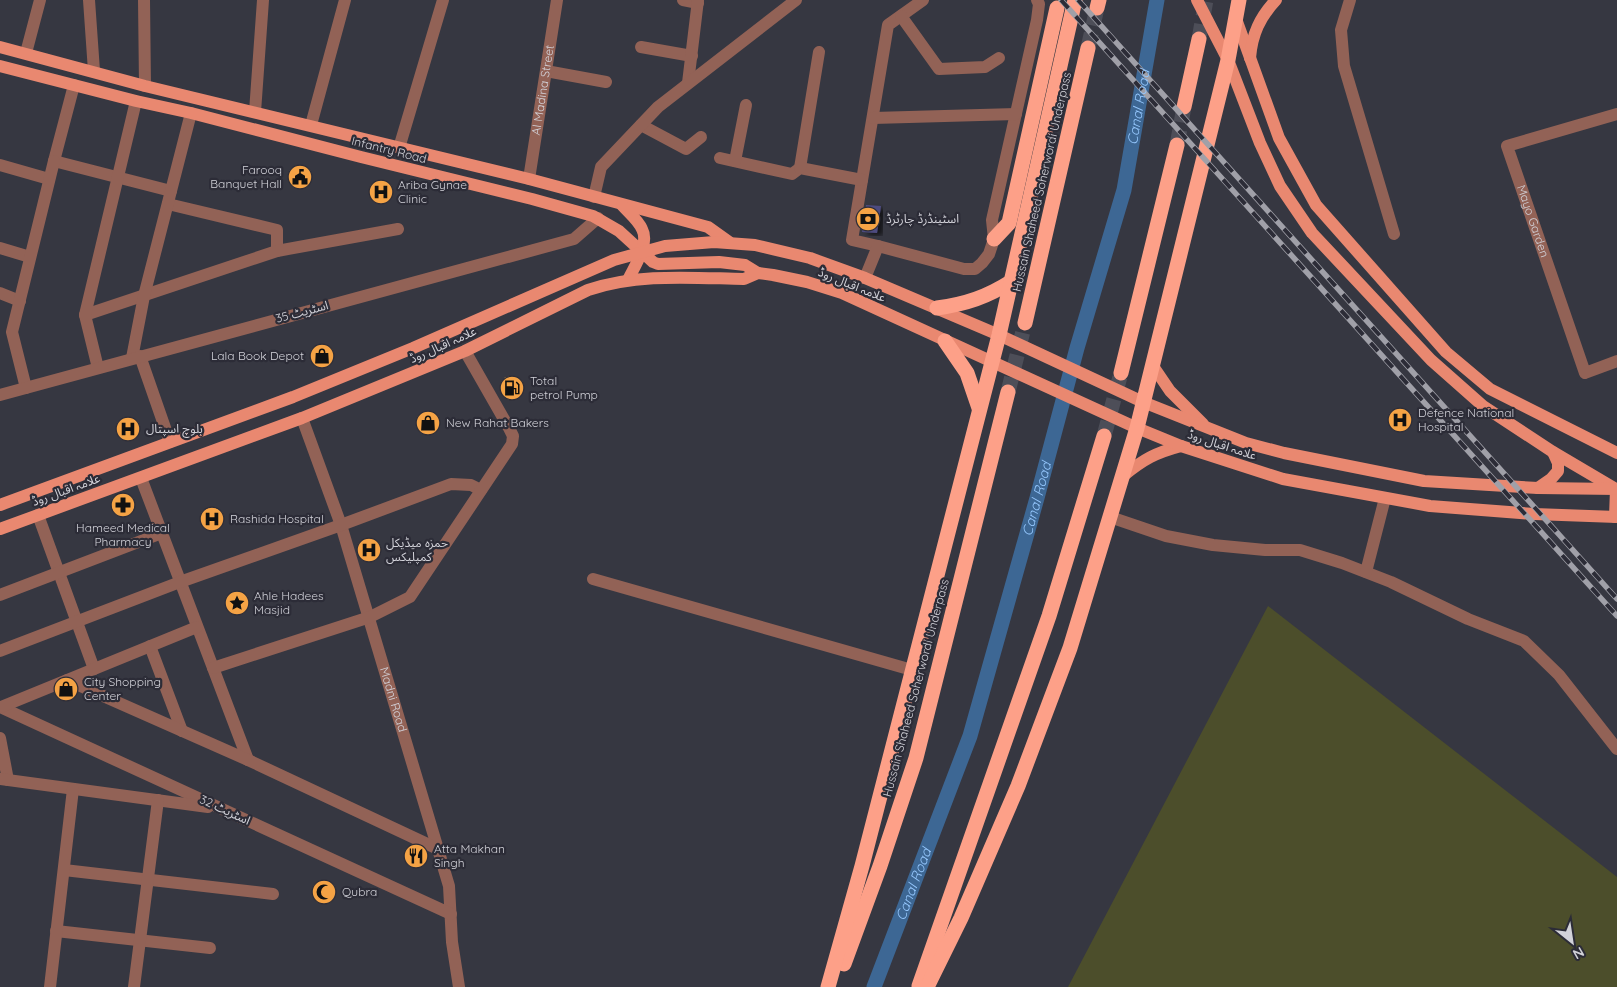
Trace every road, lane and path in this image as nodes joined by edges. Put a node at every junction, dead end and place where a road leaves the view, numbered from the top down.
1 (40, 0) edge
2 (89, 0) edge
3 (144, 0) edge
4 (263, 0) edge
5 (345, 0) edge
6 (444, 0) edge
7 (557, 0) edge
8 (684, 0) edge
9 (796, 0) edge
10 (923, 0) edge
11 (1036, 0) edge
12 (1075, 0) edge
13 (1197, 0) edge
14 (1239, 0) edge
15 (1276, 0) edge
16 (1350, 0) edge
17 (698, 1) edge
18 (1056, 8) dead end
19 (900, 16) junction
20 (1236, 16) junction
21 (1199, 39) tunnel mouth
22 (0, 46) edge
23 (641, 47) dead end
24 (1088, 48) tunnel mouth
25 (819, 52) dead end
26 (26, 53) junction
27 (692, 56) junction
28 (999, 58) dead end
29 (1228, 60) junction
30 (1250, 60) junction
31 (0, 66) edge
32 (94, 71) junction
33 (546, 71) junction
34 (606, 82) dead end
35 (688, 83) junction
36 (74, 85) junction
37 (145, 86) junction
38 (136, 102) junction
39 (746, 105) dead end
40 (1184, 108) tunnel mouth
41 (255, 112) junction
42 (191, 113) junction
43 (1016, 114) junction
44 (1617, 114) edge
45 (872, 118) junction
46 (641, 125) junction
47 (310, 126) junction
48 (701, 137) dead end
49 (367, 140) junction
50 (1177, 144) tunnel mouth
51 (399, 148) junction
52 (362, 157) junction
53 (720, 158) dead end
54 (54, 161) junction
55 (734, 162) junction
56 (0, 165) edge
57 (800, 168) junction
58 (119, 178) junction
59 (49, 179) junction
60 (529, 179) junction
61 (862, 180) junction
62 (171, 191) junction
63 (594, 197) junction
64 (168, 204) junction
65 (622, 205) junction
66 (598, 218) junction
67 (398, 229) dead end
68 (1394, 234) dead end
69 (994, 239) junction
70 (729, 242) junction
71 (878, 246) junction
72 (0, 248) edge
73 (277, 251) junction
74 (641, 251) junction
75 (30, 257) junction
76 (758, 273) junction
77 (866, 278) junction
78 (628, 280) junction
79 (1012, 281) junction
80 (0, 293) edge
81 (144, 296) junction
82 (20, 301) junction
83 (937, 308) junction
84 (85, 315) junction
85 (1025, 324) tunnel mouth
86 (999, 335) junction
87 (945, 341) junction
88 (413, 348) junction
89 (465, 351) junction
90 (136, 357) junction
91 (992, 360) junction
92 (1617, 361) edge
93 (1153, 366) junction
94 (98, 368) junction
95 (421, 370) junction
96 (1121, 373) tunnel mouth
97 (26, 388) junction
98 (1008, 392) tunnel mouth
99 (0, 395) edge
100 (1143, 402) junction
101 (980, 410) junction
102 (302, 418) junction
103 (1137, 428) junction
104 (1208, 429) junction
105 (1104, 436) tunnel mouth
106 (170, 442) junction
107 (1181, 446) junction
108 (1553, 452) junction
109 (1617, 453) edge
110 (1123, 476) junction
111 (141, 478) junction
112 (71, 479) junction
113 (1538, 488) junction
114 (1617, 489) edge
115 (481, 490) junction
116 (1385, 498) junction
117 (80, 499) junction
118 (0, 505) edge
119 (38, 514) junction
120 (1110, 517) junction
121 (1616, 517) edge
122 (341, 525) junction
123 (0, 529) edge
124 (162, 533) junction
125 (1366, 572) junction
126 (60, 573) junction
127 (592, 579) dead end
128 (180, 582) junction
129 (0, 595) edge
130 (370, 617) junction
131 (77, 621) junction
132 (197, 627) junction
133 (150, 646) junction
134 (0, 651) edge
135 (213, 668) junction
136 (94, 669) junction
137 (912, 670) junction
138 (67, 680) junction
139 (1, 707) edge
140 (182, 731) junction
141 (0, 738) edge
142 (1617, 749) edge
143 (248, 760) junction
144 (4, 780) edge
145 (73, 789) junction
146 (158, 800) junction
147 (222, 808) junction
148 (438, 849) junction
149 (64, 870) junction
150 (147, 879) junction
151 (273, 894) dead end
152 (451, 914) junction
153 (56, 932) junction
154 (140, 941) junction
155 (210, 948) dead end
156 (50, 987) edge
157 (134, 987) edge
158 (459, 987) edge
159 (828, 987) edge
160 (835, 987) edge
161 (918, 987) edge
162 (927, 987) edge

1 - 26 street
2 - 32 street
3 - 37 street
4 - 41 street
5 - 47 street
6 - 51 street
7 - 33 street, Al Madina Street
8 - 17 street
9 - 35 street
10 - 19 street
11 - 43 street
12 - 79 highway
13 - 29 main road
14 - 20 highway
15 - 30 main road
16 - 68 street
17 - 27 street
18 - 69 highway
19 - 28 street
19 - 45 street
20 - 29 highway
20 - 30 main road
21 - 40 highway
22 - 26 main road, Infantry Road
23 - 27 street
24 - 85 highway, Hussain Shaheed Soherwordi Underpass
25 - 57 street
26 - 32 main road, Infantry Road
27 - 35 street
29 - 93 highway
29 - 108 main road
30 - 109 main road
31 - 36 main road, Infantry Road
32 - 37 main road, Infantry Road
33 - 34 street
33 - 60 street, Al Madina Street
35 - 46 street
36 - 38 main road, Infantry Road
36 - 54 street
37 - 41 main road, Infantry Road
38 - 42 main road, Infantry Road
38 - 58 street
39 - 55 street
41 - 47 main road, Infantry Road
42 - 52 main road, Infantry Road
42 - 62 street
43 - 45 street
43 - 69 street
44 - 92 street, Mayo Garden
45 - 61 street
46 - 48 street
46 - 63 street
47 - 49 main road, Infantry Road
49 - 51 main road, Infantry Road
49 - 52 main road
50 - 96 highway
51 - 60 main road, Infantry Road
52 - 66 main road, Infantry Road
53 - 55 street
54 - 58 street
54 - 59 street
55 - 57 street
56 - 59 street
57 - 61 street
58 - 62 street
58 - 84 street
59 - 75 street
60 - 63 main road, Infantry Road
61 - 71 street
62 - 64 street
63 - 65 main road, Infantry Road
64 - 73 street
64 - 81 street
65 - 70 main road, Infantry Road
65 - 74 main road
66 - 74 main road, Infantry Road
66 - 90 street, اسٹریٹ 35
67 - 73 street
69 - 71 street
70 - 74 main road, علامہ اقبال روڈ
70 - 77 main road, علامہ اقبال روڈ
71 - 77 street
72 - 75 street
73 - 81 street
74 - 76 main road, Infantry Road
74 - 78 main road
74 - 88 main road, علامہ اقبال روڈ
75 - 82 street
76 - 78 main road, علامہ اقبال روڈ
76 - 87 main road, علامہ اقبال روڈ
77 - 83 main road, علامہ اقبال روڈ
78 - 89 main road, علامہ اقبال روڈ
79 - 83 highway
79 - 86 highway
80 - 82 street
81 - 84 street
81 - 90 street
82 - 97 street
83 - 86 main road, علامہ اقبال روڈ
84 - 94 street
86 - 91 highway
86 - 100 main road, علامہ اقبال روڈ
87 - 91 main road, علامہ اقبال روڈ
87 - 101 highway
88 - 95 main road
88 - 106 main road, علامہ اقبال روڈ
89 - 95 main road, علامہ اقبال روڈ
89 - 115 street
90 - 94 street, اسٹریٹ 35
90 - 106 street
91 - 101 highway
91 - 103 main road, علامہ اقبال روڈ
93 - 100 highway
93 - 104 main road
94 - 97 street, اسٹریٹ 35
95 - 102 main road, علامہ اقبال روڈ
97 - 99 street, اسٹریٹ 35
98 - 160 highway, Hussain Shaheed Soherwordi Underpass
100 - 103 highway
100 - 104 main road, علامہ اقبال روڈ
101 - 137 highway
102 - 111 main road, علامہ اقبال روڈ
102 - 122 street, Madni Road
103 - 107 main road, علامہ اقبال روڈ
103 - 110 highway
104 - 113 main road, علامہ اقبال روڈ
105 - 161 highway
106 - 112 main road, علامہ اقبال روڈ
107 - 110 main road
107 - 116 main road, علامہ اقبال روڈ
108 - 113 main road
108 - 114 main road
110 - 120 highway
111 - 117 main road, علامہ اقبال روڈ
111 - 124 street
112 - 117 main road
112 - 118 main road, علامہ اقبال روڈ
113 - 114 main road, علامہ اقبال روڈ
114 - 121 main road
115 - 122 street
115 - 130 street
116 - 121 main road, علامہ اقبال روڈ
116 - 125 street
117 - 119 main road, علامہ اقبال روڈ
119 - 123 main road, علامہ اقبال روڈ
119 - 126 street
120 - 125 street
120 - 162 highway
122 - 128 street
122 - 130 street, Madni Road
124 - 126 street
124 - 128 street
125 - 142 street
126 - 129 street
126 - 131 street
127 - 137 street
128 - 131 street
128 - 132 street
130 - 135 street
130 - 148 street, Madni Road
131 - 134 street
131 - 136 street
132 - 133 street
132 - 135 street
133 - 136 street
133 - 140 street
135 - 143 street
136 - 138 street
137 - 159 highway
138 - 139 street
138 - 140 street
139 - 147 street, اسٹریٹ 32
140 - 143 street
141 - 144 street
143 - 148 street
144 - 145 street
145 - 146 street
145 - 149 street
146 - 147 street
146 - 150 street
147 - 152 street, اسٹریٹ 32
148 - 152 street, Madni Road
149 - 150 street
149 - 153 street
150 - 151 street
150 - 154 street
152 - 158 street, Madni Road
153 - 154 street
153 - 156 street
154 - 155 street
154 - 157 street

